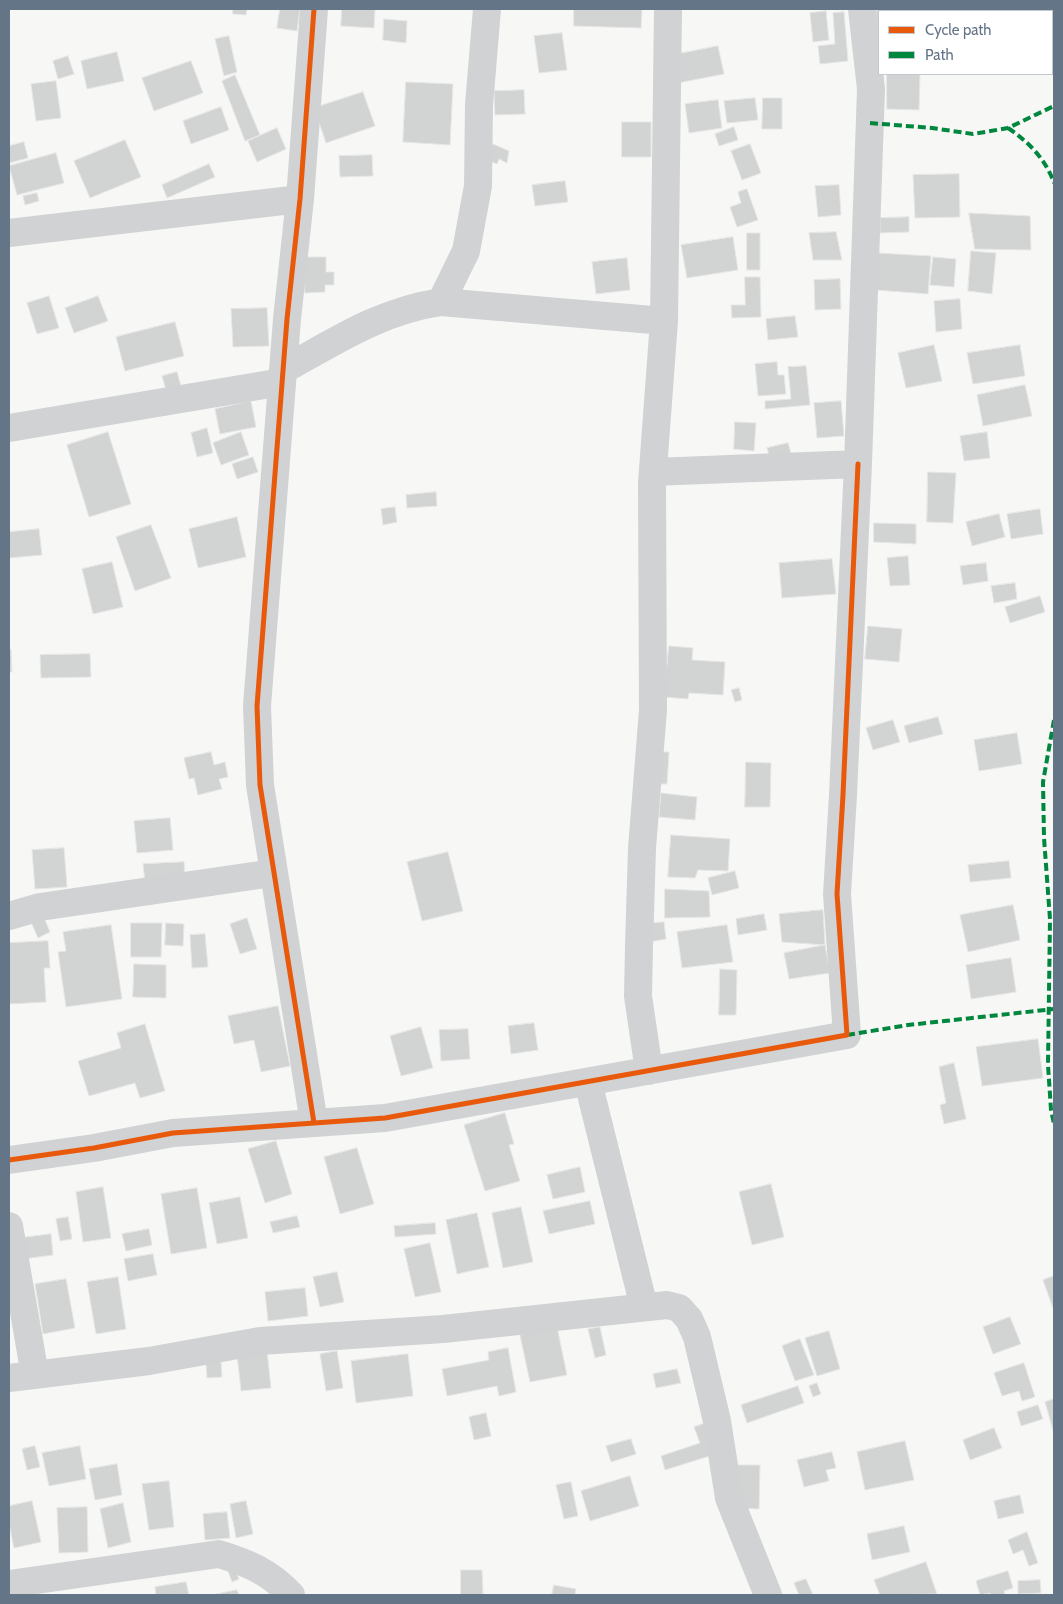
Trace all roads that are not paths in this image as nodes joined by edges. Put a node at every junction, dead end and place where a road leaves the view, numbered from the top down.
1 (314, 9) edge
2 (487, 9) edge
3 (668, 9) edge
4 (862, 9) edge
5 (300, 200) junction
6 (9, 233) edge
7 (442, 302) junction
8 (664, 321) junction
9 (283, 376) junction
10 (9, 428) edge
11 (858, 464) junction
12 (653, 472) junction
13 (273, 873) junction
14 (9, 916) edge
15 (649, 1071) junction
16 (588, 1082) junction
17 (314, 1123) junction
18 (9, 1160) edge
19 (9, 1226) edge
20 (644, 1307) junction
21 (22, 1376) edge
22 (9, 1584) edge
23 (291, 1595) edge
24 (768, 1595) edge

1 - 5 street
2 - 7 street
3 - 8 street
4 - 11 street
5 - 6 street
5 - 9 street
7 - 8 street
7 - 9 street
8 - 12 street
9 - 10 street
9 - 13 street
11 - 12 street
11 - 15 street
12 - 15 street
13 - 14 street
13 - 17 street
15 - 16 street
16 - 17 street
16 - 20 street
17 - 18 street
19 - 21 street
20 - 21 street
20 - 24 street
22 - 23 street

